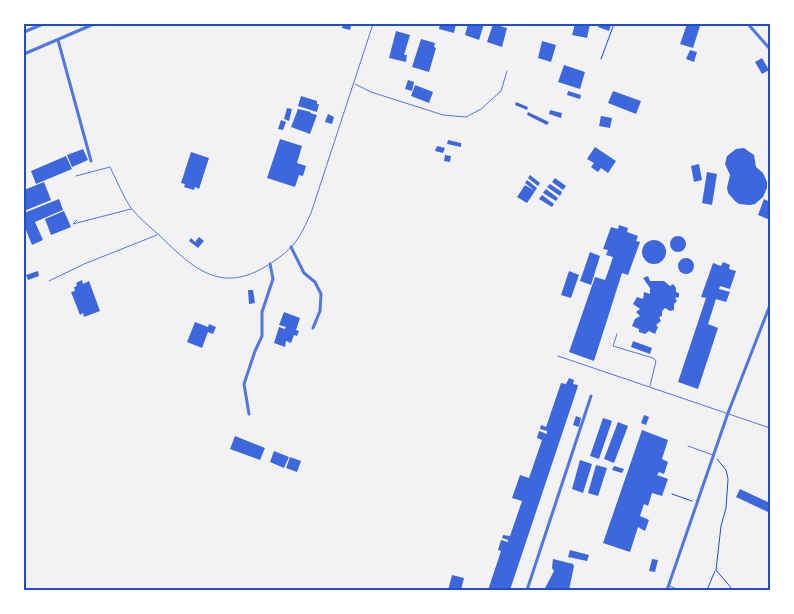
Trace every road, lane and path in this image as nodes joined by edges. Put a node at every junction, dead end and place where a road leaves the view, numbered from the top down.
1 (43, 24) edge
2 (94, 24) edge
3 (373, 24) edge
4 (614, 24) edge
5 (748, 24) edge
6 (24, 32) edge
7 (58, 40) junction
8 (770, 49) edge
9 (24, 54) edge
10 (601, 59) dead end
11 (507, 71) dead end
12 (354, 84) junction
13 (91, 161) dead end
14 (76, 176) dead end
15 (132, 209) junction
16 (76, 220) dead end
17 (158, 234) junction
18 (291, 247) junction
19 (270, 264) junction
20 (49, 281) dead end
21 (770, 305) edge
22 (313, 328) dead end
23 (617, 334) dead end
24 (558, 356) dead end
25 (650, 387) junction
26 (591, 396) dead end
27 (728, 413) junction
28 (249, 414) dead end
29 (770, 428) edge
30 (688, 446) dead end
31 (714, 455) junction
32 (672, 494) dead end
33 (697, 503) junction
34 (716, 570) junction
35 (668, 588) edge
36 (527, 590) edge
37 (680, 590) edge
38 (707, 590) edge
39 (733, 590) edge

1 - 6 street
2 - 7 street
3 - 12 lane
4 - 10 path
5 - 8 street
7 - 9 street
7 - 13 street
11 - 12 lane
12 - 18 lane
14 - 15 lane
15 - 16 lane
15 - 17 lane
17 - 19 lane
17 - 20 lane
18 - 19 lane
18 - 22 street
19 - 28 street
21 - 27 street
23 - 25 lane
24 - 25 lane
25 - 27 lane
26 - 36 street
27 - 29 lane
27 - 31 street
30 - 31 lane
31 - 33 street
31 - 34 path
32 - 33 path
33 - 35 street
34 - 38 path
34 - 39 path
35 - 37 lane

